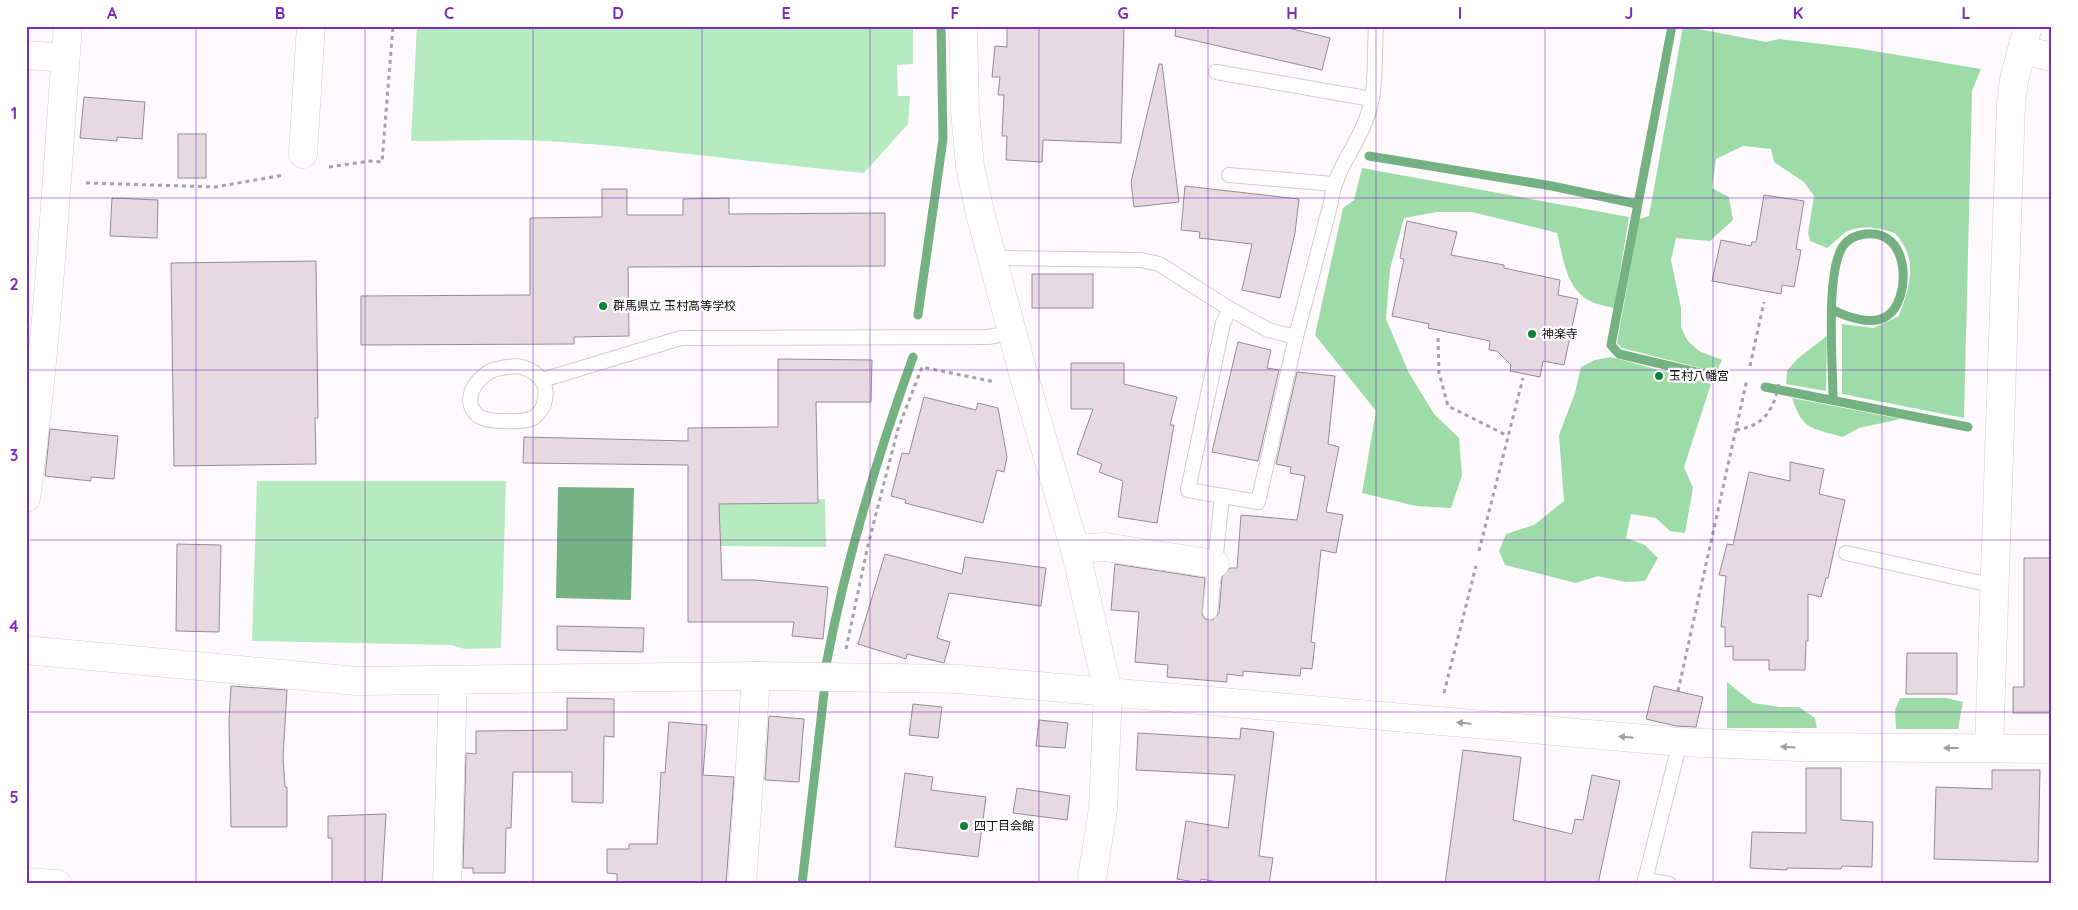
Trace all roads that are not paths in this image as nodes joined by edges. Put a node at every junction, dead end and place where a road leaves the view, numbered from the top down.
1 (68, 26) edge
2 (311, 26) edge
3 (963, 26) edge
4 (1376, 26) edge
5 (2025, 38) edge
6 (26, 54) edge
7 (2052, 57) edge
8 (65, 58) junction
9 (1216, 72) dead end
10 (1372, 99) junction
11 (304, 166) road end
12 (1229, 175) dead end
13 (1333, 184) junction
14 (992, 258) junction
15 (1230, 309) junction
16 (1012, 333) junction
17 (1296, 337) junction
18 (542, 380) junction
19 (1222, 496) junction
20 (26, 498) edge
21 (1075, 550) junction
22 (1846, 553) dead end
23 (1215, 564) junction
24 (1995, 586) junction
25 (1210, 612) dead end
26 (26, 650) edge
27 (756, 676) junction
28 (452, 680) junction
29 (1108, 692) junction
30 (1680, 742) junction
31 (1989, 748) junction
32 (2052, 749) edge
33 (26, 882) edge
34 (1645, 882) edge
35 (57, 884) edge
36 (447, 884) edge
37 (742, 884) edge
38 (1091, 884) edge
39 (1669, 884) edge

1 - 8 street
2 - 11 street
3 - 14 street
4 - 10 lane
5 - 7 street
5 - 24 street
6 - 8 street
8 - 20 street
9 - 10 lane
10 - 13 lane
12 - 13 lane
13 - 17 lane
14 - 15 lane
14 - 16 street
15 - 17 lane
15 - 19 lane
16 - 18 lane
16 - 21 street
17 - 19 lane
18 - 18 lane
19 - 23 lane
21 - 23 street
21 - 29 street
22 - 24 lane
23 - 25 lane
24 - 31 street
26 - 28 street
27 - 28 street
27 - 29 street
27 - 37 street
28 - 36 street
30 -> 29 street
29 - 38 street
31 -> 30 street
30 - 34 lane
31 - 32 street
33 - 35 street
34 - 39 lane

